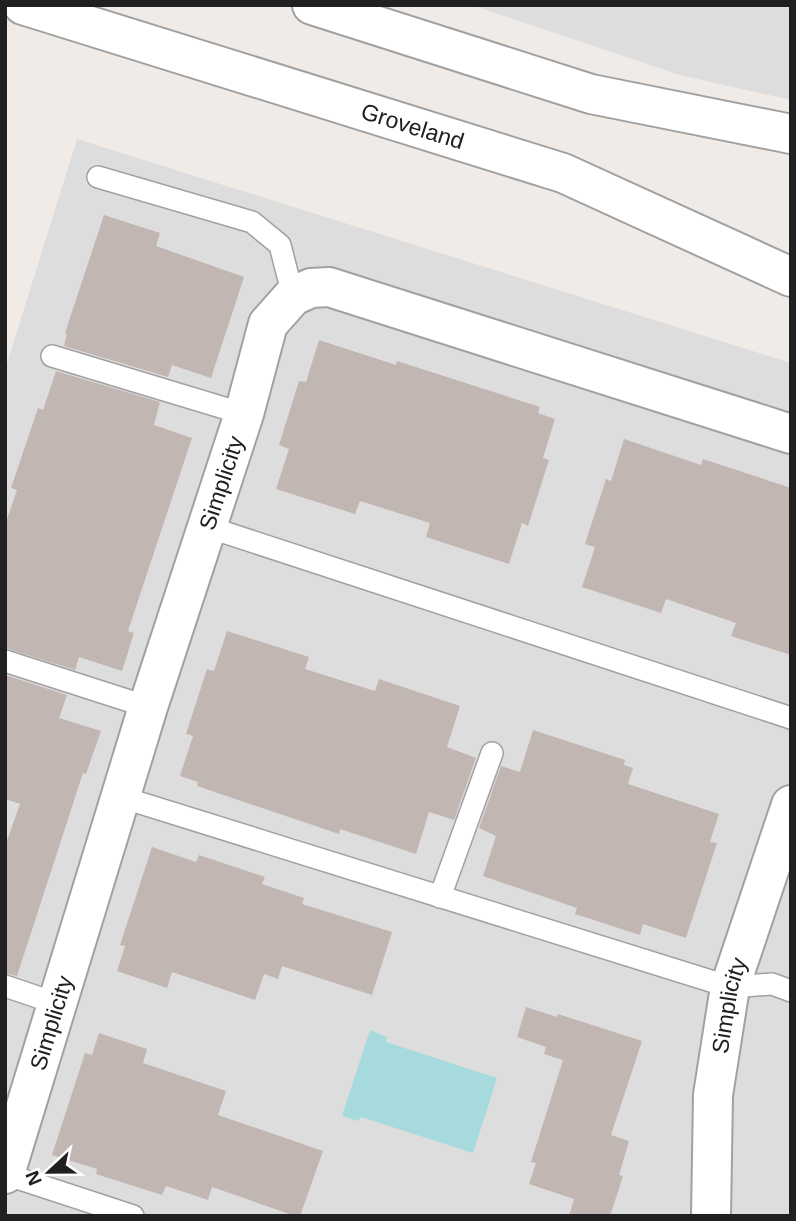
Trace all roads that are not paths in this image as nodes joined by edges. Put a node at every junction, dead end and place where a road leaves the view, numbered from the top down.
1 (23, 5) edge
2 (312, 5) edge
3 (791, 134) edge
4 (98, 177) dead end
5 (791, 277) edge
6 (293, 296) junction
7 (52, 356) dead end
8 (244, 414) junction
9 (791, 434) edge
10 (208, 527) junction
11 (5, 661) edge
12 (148, 707) junction
13 (791, 718) edge
14 (492, 753) dead end
15 (121, 797) junction
16 (791, 805) edge
17 (440, 897) junction
18 (5, 986) edge
19 (730, 987) junction
20 (791, 991) edge
21 (58, 1004) junction
22 (5, 1174) edge
23 (133, 1216) edge
24 (711, 1216) edge

1 - 5 street, Groveland
2 - 3 street
4 - 6 lane
6 - 8 street, Simplicity
6 - 9 street
7 - 8 lane
8 - 10 street, Simplicity
10 - 12 street, Simplicity
10 - 13 lane
11 - 12 lane
12 - 15 street, Simplicity
14 - 17 lane
15 - 17 lane
15 - 21 street, Simplicity
16 - 19 street, Simplicity
17 - 19 lane
18 - 21 lane
19 - 20 lane
19 - 24 street, Simplicity
21 - 22 street, Simplicity
22 - 23 lane

